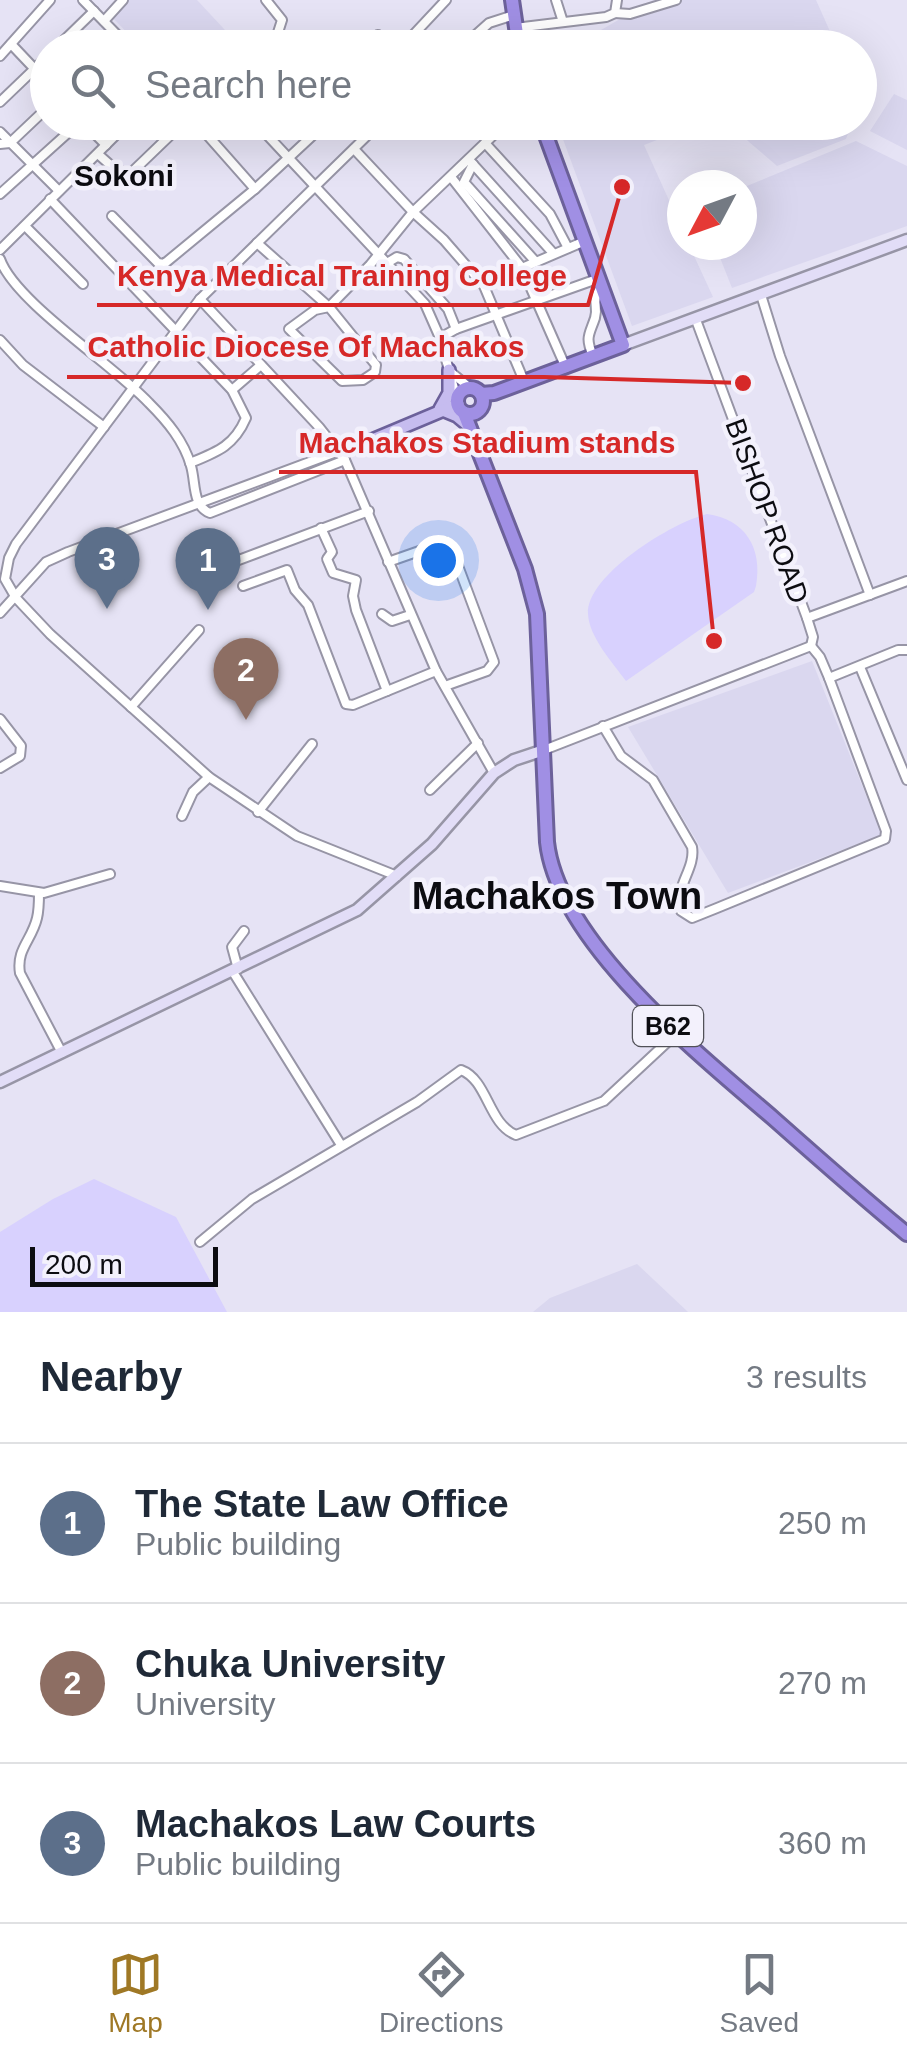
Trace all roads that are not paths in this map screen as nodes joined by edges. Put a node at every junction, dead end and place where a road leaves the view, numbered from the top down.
1 (50, 0) edge
2 (84, 0) edge
3 (123, 0) edge
4 (266, 0) edge
5 (281, 0) edge
6 (446, 0) edge
7 (556, 0) edge
8 (617, 0) edge
9 (676, 0) edge
10 (273, 8) junction
11 (94, 11) junction
12 (615, 13) junction
13 (514, 14) edge
14 (104, 21) junction
15 (562, 22) junction
16 (74, 30) edge
17 (112, 30) edge
18 (281, 30) edge
19 (418, 30) edge
20 (481, 30) edge
21 (12, 44) junction
22 (0, 56) edge
23 (30, 64) edge
24 (30, 72) edge
25 (0, 102) edge
26 (30, 121) edge
27 (0, 132) edge
28 (61, 140) edge
29 (101, 140) edge
30 (111, 140) edge
31 (167, 140) edge
32 (212, 140) edge
33 (271, 140) edge
34 (309, 140) edge
35 (364, 140) edge
36 (489, 140) edge
37 (548, 140) edge
38 (5, 143) edge
39 (486, 143) junction
40 (106, 145) junction
41 (354, 150) junction
42 (99, 155) junction
43 (289, 160) junction
44 (471, 162) junction
45 (32, 165) junction
46 (451, 176) junction
47 (316, 187) junction
48 (254, 189) junction
49 (59, 191) junction
50 (0, 194) edge
51 (50, 199) junction
52 (414, 212) junction
53 (112, 216) dead end
54 (26, 226) junction
55 (584, 240) junction
56 (907, 240) edge
57 (257, 243) junction
58 (568, 248) junction
59 (0, 250) edge
60 (378, 252) junction
61 (552, 254) junction
62 (0, 259) edge
63 (535, 262) junction
64 (387, 263) junction
65 (522, 268) junction
66 (599, 283) junction
67 (82, 284) dead end
68 (761, 295) junction
69 (200, 299) junction
70 (536, 301) junction
71 (330, 306) junction
72 (496, 314) junction
73 (696, 320) junction
74 (456, 328) junction
75 (176, 330) junction
76 (440, 338) junction
77 (0, 340) edge
78 (623, 345) junction
79 (593, 357) junction
80 (262, 365) junction
81 (566, 368) junction
82 (449, 370) junction
83 (524, 381) junction
84 (134, 387) junction
85 (232, 390) junction
86 (482, 397) junction
87 (460, 405) junction
88 (440, 409) junction
89 (104, 428) junction
90 (474, 432) junction
91 (365, 443) joint
92 (353, 450) junction
93 (339, 451) junction
94 (345, 460) junction
95 (190, 463) junction
96 (198, 502) junction
97 (370, 510) junction
98 (321, 528) junction
99 (388, 562) junction
100 (228, 564) dead end
101 (3, 567) edge
102 (907, 582) edge
103 (243, 586) dead end
104 (870, 595) junction
105 (16, 598) junction
106 (0, 613) edge
107 (382, 614) dead end
108 (410, 614) junction
109 (807, 618) junction
110 (198, 630) dead end
111 (811, 646) junction
112 (907, 650) edge
113 (860, 667) junction
114 (436, 671) junction
115 (829, 678) junction
116 (445, 686) junction
117 (387, 691) junction
118 (131, 707) junction
119 (0, 720) edge
120 (603, 726) junction
121 (478, 743) junction
122 (312, 744) dead end
123 (544, 750) junction
124 (0, 768) edge
125 (494, 773) junction
126 (209, 777) junction
127 (907, 780) edge
128 (430, 790) dead end
129 (258, 812) junction
130 (182, 816) dead end
131 (110, 874) dead end
132 (397, 876) junction
133 (0, 886) edge
134 (39, 893) junction
135 (244, 931) dead end
136 (235, 971) junction
137 (676, 1034) junction
138 (62, 1052) junction
139 (0, 1082) edge
140 (341, 1145) junction
141 (907, 1234) edge
142 (200, 1242) dead end

1 - 21 street
2 - 11 street
3 - 14 street
4 - 10 street
5 - 10 street
6 - 19 street
7 - 15 street
8 - 12 street
9 - 12 street
10 - 18 street
11 - 14 street
11 - 16 street
12 - 15 street
13 - 15 street
13 - 20 street
14 - 17 street
21 - 22 street
21 - 23 street
24 - 25 street
26 - 38 street
27 - 38 street
28 - 45 street
29 - 40 street
30 - 40 street
31 - 42 street
32 - 48 street
33 - 43 street
34 - 43 street
35 - 41 street
36 - 39 street
37 - 55 highway
38 - 45 street
39 - 44 street
39 - 58 street
40 - 42 street
41 - 47 street
41 - 52 street
42 - 49 street
43 - 47 street
43 - 48 street
44 - 46 street
44 - 61 street
44 - 63 street
45 - 49 street
45 - 50 street
46 - 52 street
46 - 65 street
47 - 57 street
47 - 60 street
48 - 53 street
49 - 51 street
51 - 54 street
51 - 75 street
52 - 60 street
52 - 72 street
54 - 59 street
54 - 67 street
55 - 58 street
55 - 66 highway
56 - 68 main road
57 - 69 street
57 - 71 street
58 - 61 street
60 - 64 street
60 - 71 street
61 - 63 street
62 - 84 street
63 - 65 street
64 - 74 street
64 - 76 street
65 - 70 street
66 - 70 street
66 - 78 highway
66 - 79 street
68 - 73 main road
68 - 104 street
69 - 75 street
69 - 80 street
70 - 72 street
70 - 81 street
71 - 71 street
72 - 74 street
72 - 83 street
73 - 78 main road
73 - 109 street, BISHOP ROAD
74 - 76 street
75 - 84 street
75 - 85 street
76 - 82 street
77 - 89 street
78 - 79 highway
79 - 81 highway
80 - 85 street
80 - 93 street
81 - 83 highway
82 - 86 street
82 - 87 street
82 - 88 main road
83 - 86 highway
84 - 89 street
84 - 95 street
85 - 95 street
86 - 87 highway
86 - 87 highway
86 - 90 highway
87 - 88 main road
87 - 90 highway, B62
88 - 90 main road
88 - 91 main road
89 - 101 street
90 - 123 highway, B62
91 - 92 street
92 - 93 street
92 - 94 street
93 - 94 street
93 - 96 street
94 - 96 street
94 - 97 street
95 - 96 street
96 - 105 street
97 - 98 street
97 - 99 street
98 - 100 street
98 - 117 street
99 - 108 street
99 - 116 street
101 - 105 street
102 - 104 street
103 - 117 street
104 - 109 street
105 - 106 street
105 - 118 street
107 - 108 street
108 - 114 street
109 - 111 street, BISHOP ROAD
110 - 118 street
111 - 115 street
111 - 120 street
112 - 113 street
113 - 115 street
113 - 127 street
114 - 116 street
114 - 117 street
115 - 120 street
116 - 121 street
118 - 126 street
119 - 124 street
120 - 123 street
121 - 125 street
121 - 128 street
122 - 129 street
123 - 125 main road
123 - 137 highway, B62
125 - 132 main road
126 - 129 street
126 - 130 street
129 - 132 street
131 - 134 street
132 - 136 main road
133 - 134 street
134 - 138 street
135 - 136 street
136 - 138 main road
136 - 140 street
137 - 140 street
137 - 141 highway, B62
138 - 139 main road
140 - 142 street

